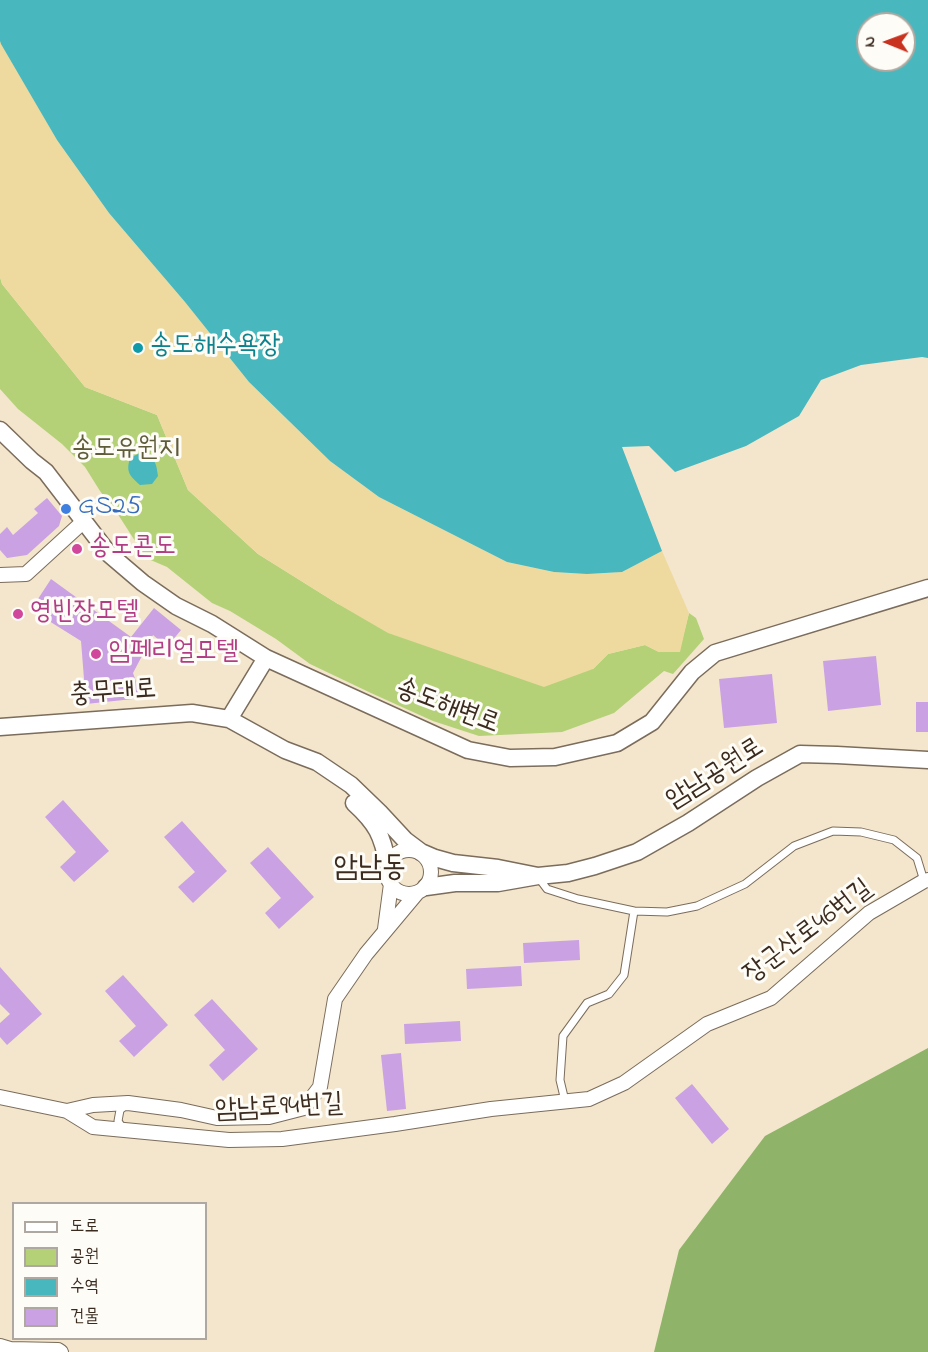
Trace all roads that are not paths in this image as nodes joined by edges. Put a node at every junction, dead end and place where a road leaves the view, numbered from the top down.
1 (0, 430) edge
2 (84, 521) junction
3 (0, 575) edge
4 (928, 588) edge
5 (266, 658) junction
6 (229, 719) junction
7 (0, 727) edge
8 (285, 750) junction
9 (928, 760) edge
10 (421, 852) junction
11 (388, 865) junction
12 (538, 876) junction
13 (926, 880) edge
14 (390, 884) junction
15 (421, 890) junction
16 (634, 911) junction
17 (385, 931) junction
18 (0, 1097) edge
19 (565, 1101) junction
20 (128, 1103) junction
21 (67, 1111) junction
22 (123, 1130) junction
23 (0, 1346) edge
24 (61, 1352) edge

1 - 2 street, 송도해변로
2 - 3 street
2 - 5 street, 송도해변로
4 - 5 street, 송도해변로
5 - 6 street
6 - 7 street, 충무대로
6 - 8 street, 암남공원로
8 - 10 street, 암남공원로
8 - 11 street, 암남공원로
9 - 12 street, 암남공원로
10 - 11 street
10 - 12 street, 암남공원로
10 - 15 street
11 - 14 street
12 - 15 street, 암남공원로
12 - 16 lane
13 - 16 lane
13 - 19 street, 장군산로46번길
14 - 15 street
14 - 17 street
15 - 17 street
16 - 19 lane
17 - 20 street
18 - 21 street, 암남로94번길
19 - 22 street, 암남로94번길
20 - 21 street
20 - 22 lane
21 - 22 street, 암남로94번길
23 - 24 street

